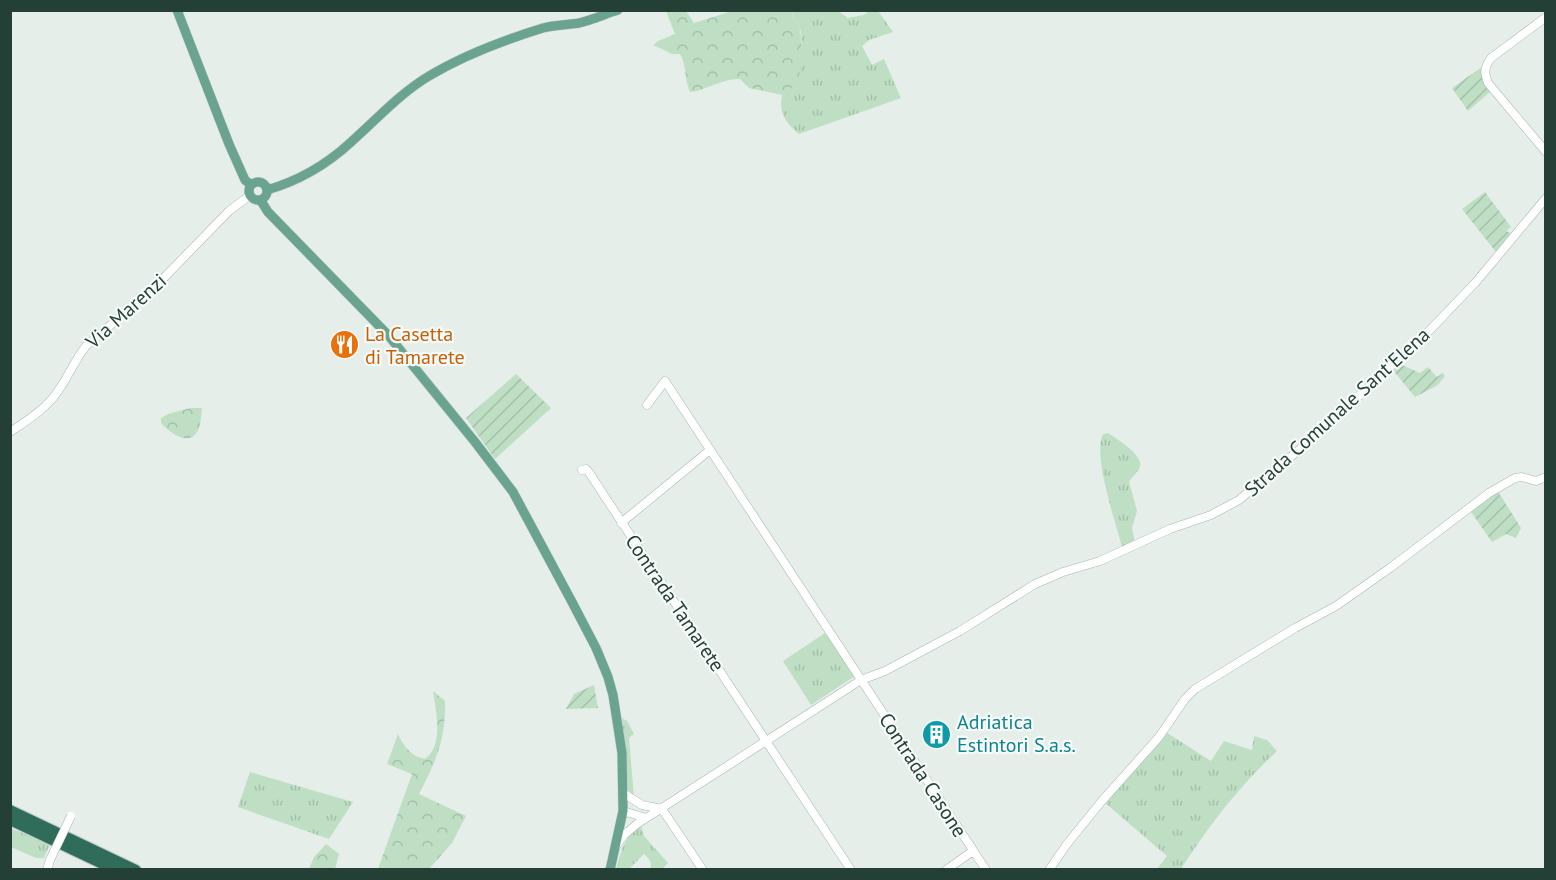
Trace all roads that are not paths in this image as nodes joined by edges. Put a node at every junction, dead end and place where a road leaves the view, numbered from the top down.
1 (177, 10) edge
2 (618, 10) edge
3 (1545, 17) edge
4 (1545, 152) edge
5 (251, 185) junction
6 (267, 190) junction
7 (249, 196) junction
8 (1545, 198) edge
9 (261, 201) junction
10 (647, 405) dead end
11 (10, 432) edge
12 (710, 450) junction
13 (582, 470) dead end
14 (1545, 477) edge
15 (621, 523) junction
16 (861, 680) junction
17 (767, 740) junction
18 (623, 794) junction
19 (642, 805) junction
20 (662, 809) junction
21 (623, 811) junction
22 (13, 816) edge
23 (71, 816) dead end
24 (646, 818) junction
25 (616, 845) junction
26 (973, 850) junction
27 (47, 870) edge
28 (115, 870) edge
29 (136, 870) edge
30 (610, 870) edge
31 (703, 870) edge
32 (851, 870) edge
33 (946, 870) edge
34 (986, 870) edge
35 (1049, 870) edge

1 - 5 main road
2 - 6 main road
3 - 4 street
5 - 6 main road
5 - 7 main road
6 - 9 main road
7 - 9 main road
7 - 11 street, Via Marenzi
8 - 16 street, Strada Comunale Sant'Elena
9 - 18 main road
10 - 12 street, Contrada Casone
12 - 15 street
12 - 16 street, Contrada Casone
13 - 15 street, Contrada Tamarete
14 - 35 street
15 - 17 street, Contrada Tamarete
16 - 17 street, Strada Comunale Sant'Elena
16 - 26 street, Contrada Casone
17 - 20 street, Strada Comunale Sant'Elena
17 - 32 street, Contrada Tamarete
18 - 19 street
18 - 21 main road
19 - 20 street
19 - 21 street
20 - 24 street, Strada Comunale Sant'Elena
20 - 31 street
21 - 24 street
21 - 25 main road
22 - 28 highway
22 - 29 highway
23 - 27 street, bridge
24 - 25 street, Strada Comunale Sant'Elena
25 - 30 main road
26 - 33 street
26 - 34 street, Contrada Casone

